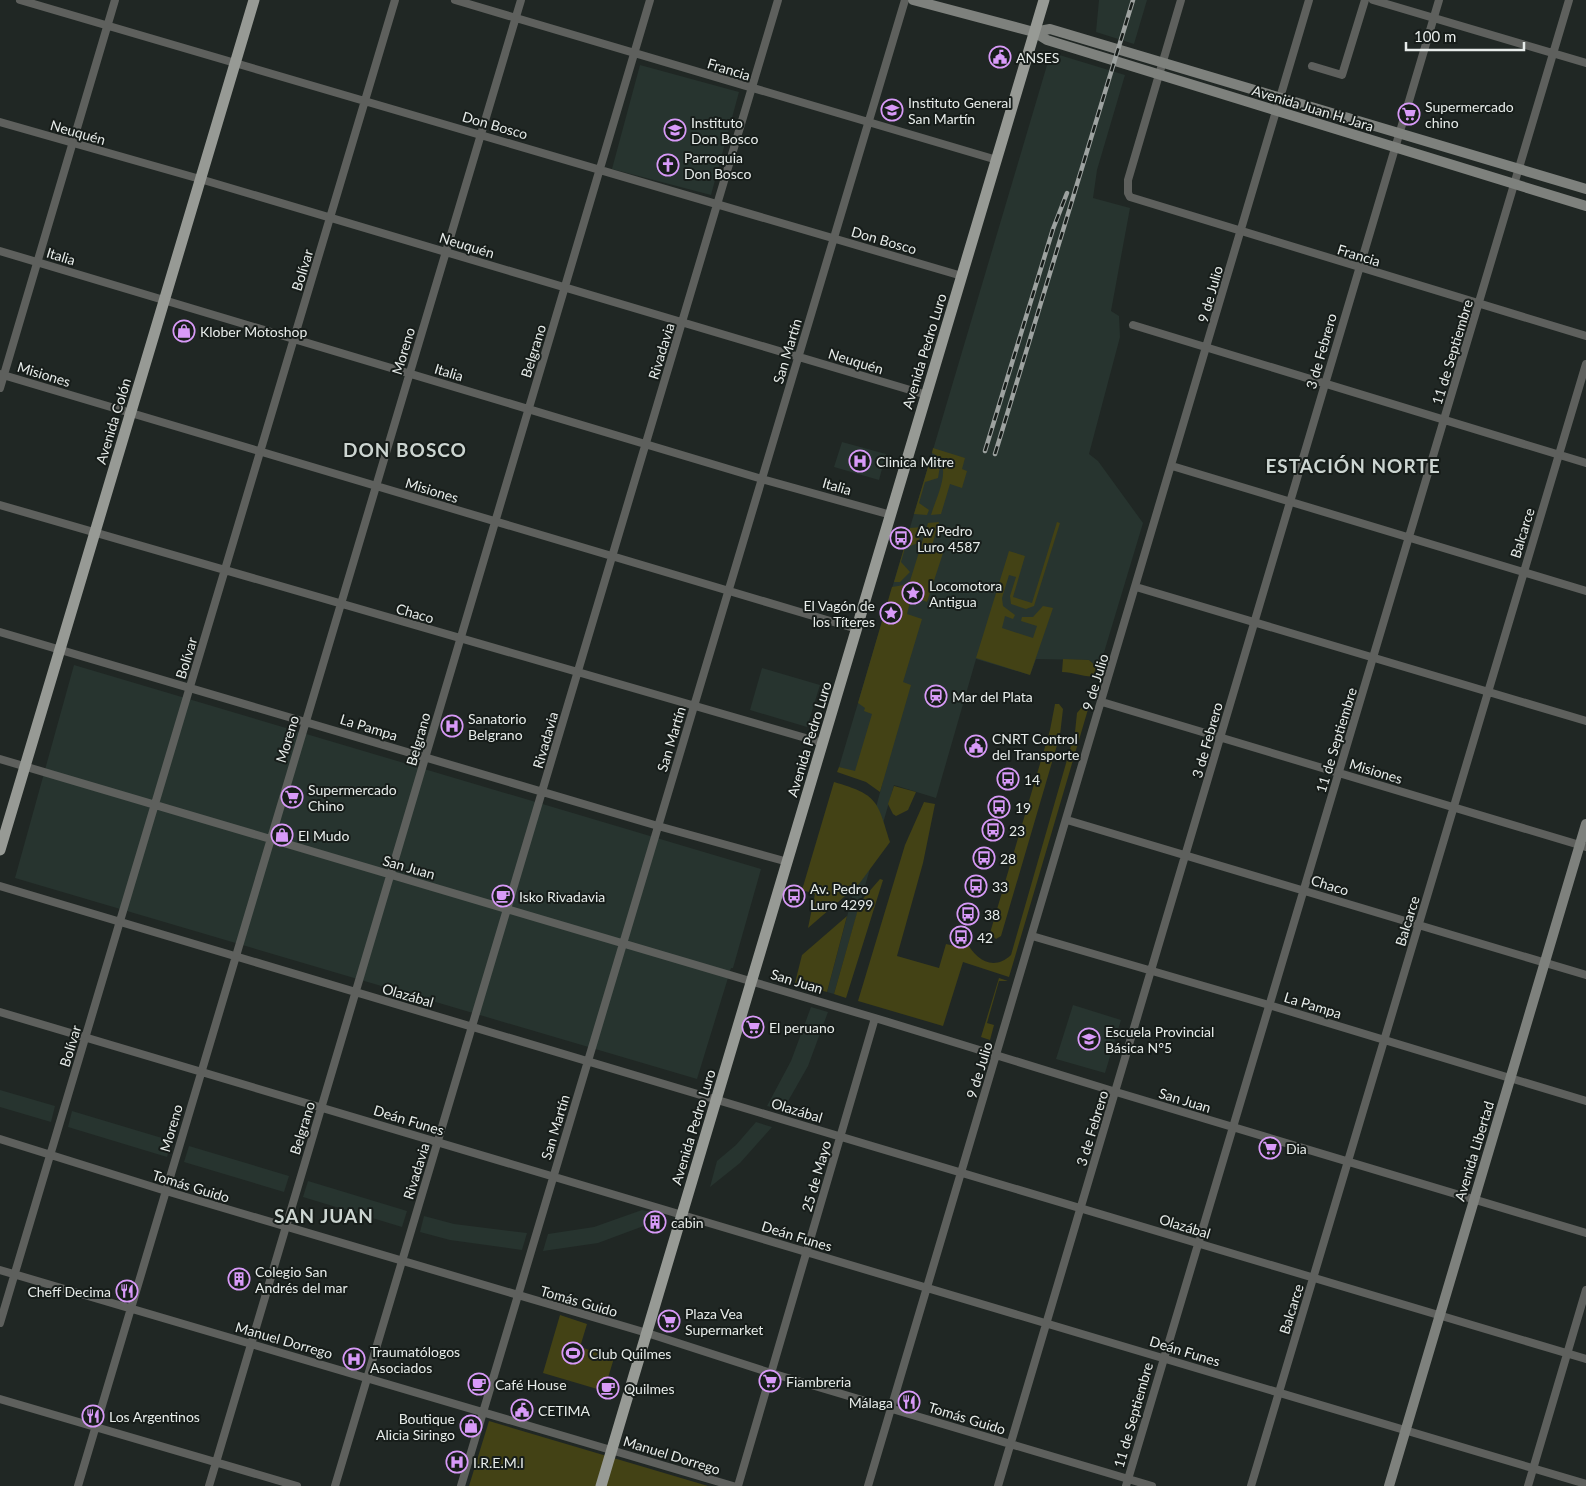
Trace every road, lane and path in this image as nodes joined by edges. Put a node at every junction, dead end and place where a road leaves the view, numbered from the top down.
1 (20, 0) edge
2 (115, 0) edge
3 (254, 0) edge
4 (395, 0) edge
5 (455, 0) edge
6 (521, 0) edge
7 (650, 0) edge
8 (778, 0) edge
9 (905, 0) edge
10 (913, 0) edge
11 (1044, 0) edge
12 (1181, 0) edge
13 (1309, 0) edge
14 (1366, 0) edge
15 (1373, 0) edge
16 (1438, 0) edge
17 (1569, 0) edge
18 (516, 18) junction
19 (1433, 18) junction
20 (108, 25) junction
21 (1034, 32) junction
22 (634, 53) junction
23 (1553, 53) junction
24 (235, 62) junction
25 (1163, 62) junction
26 (1586, 63) edge
27 (1312, 66) dead end
28 (1159, 75) junction
29 (752, 88) junction
30 (1280, 97) junction
31 (365, 100) junction
32 (1276, 111) junction
33 (0, 122) edge
34 (868, 123) junction
35 (1398, 133) junction
36 (481, 134) junction
37 (72, 144) junction
38 (1394, 147) junction
39 (997, 160) junction
40 (600, 169) junction
41 (1518, 169) junction
42 (200, 179) junction
43 (1514, 184) junction
44 (1586, 189) edge
45 (718, 204) junction
46 (1586, 206) edge
47 (330, 218) junction
48 (1241, 232) junction
49 (834, 238) junction
50 (0, 251) edge
51 (446, 252) junction
52 (37, 262) junction
53 (1359, 268) junction
54 (962, 276) junction
55 (565, 287) junction
56 (164, 300) junction
57 (1479, 304) junction
58 (682, 322) junction
59 (1133, 324) dead end
60 (1586, 336) edge
61 (294, 339) junction
62 (1208, 348) junction
63 (798, 357) junction
64 (1586, 364) edge
65 (409, 373) junction
66 (2, 374) edge
67 (1325, 384) junction
68 (0, 388) edge
69 (927, 395) junction
70 (528, 409) junction
71 (131, 413) junction
72 (1444, 420) junction
73 (646, 444) junction
74 (260, 452) junction
75 (1559, 455) junction
76 (1586, 463) edge
77 (1172, 466) junction
78 (762, 478) junction
79 (376, 486) junction
80 (1290, 501) junction
81 (0, 506) edge
82 (891, 514) junction
83 (495, 522) junction
84 (94, 534) junction
85 (1409, 537) junction
86 (612, 557) junction
87 (225, 571) junction
88 (1524, 572) junction
89 (1136, 587) junction
90 (1586, 591) edge
91 (728, 592) junction
92 (340, 604) junction
93 (1254, 623) junction
94 (857, 629) junction
95 (0, 632) edge
96 (460, 639) junction
97 (61, 649) junction
98 (1373, 658) junction
99 (578, 672) junction
100 (190, 687) junction
101 (1488, 692) junction
102 (1102, 702) junction
103 (694, 706) junction
104 (306, 721) junction
105 (1586, 721) edge
106 (1220, 738) junction
107 (823, 743) junction
108 (425, 757) junction
109 (0, 759) edge
110 (25, 767) junction
111 (1339, 773) junction
112 (543, 792) junction
113 (155, 805) junction
114 (1454, 808) junction
115 (1067, 820) junction
116 (1586, 824) edge
117 (658, 826) junction
118 (270, 839) junction
119 (1583, 846) edge
120 (0, 850) edge
121 (1186, 855) junction
122 (788, 862) junction
123 (390, 874) junction
124 (0, 886) edge
125 (1304, 890) junction
126 (507, 909) junction
127 (120, 922) junction
128 (1419, 925) junction
129 (1032, 936) junction
130 (623, 943) junction
131 (235, 956) junction
132 (1544, 963) junction
133 (1152, 970) junction
134 (1586, 975) edge
135 (752, 981) junction
136 (355, 993) junction
137 (1270, 1005) junction
138 (0, 1012) edge
139 (875, 1018) junction
140 (472, 1027) junction
141 (85, 1037) junction
142 (1384, 1040) junction
143 (997, 1055) junction
144 (588, 1061) junction
145 (200, 1071) junction
146 (1510, 1078) junction
147 (1116, 1092) junction
148 (717, 1099) junction
149 (1586, 1101) edge
150 (322, 1107) junction
151 (1233, 1128) junction
152 (840, 1137) junction
153 (0, 1139) edge
154 (438, 1142) junction
155 (50, 1155) junction
156 (1348, 1162) junction
157 (962, 1173) junction
158 (554, 1176) junction
159 (166, 1191) junction
160 (1474, 1200) junction
161 (1081, 1209) junction
162 (682, 1215) junction
163 (286, 1228) junction
164 (1586, 1233) edge
165 (1198, 1244) junction
166 (807, 1252) junction
167 (402, 1262) junction
168 (0, 1270) edge
169 (14, 1274) junction
170 (1314, 1278) junction
171 (928, 1288) junction
172 (1586, 1290) edge
173 (518, 1296) junction
174 (131, 1308) junction
175 (1440, 1316) junction
176 (0, 1323) edge
177 (1046, 1323) junction
178 (646, 1333) junction
179 (252, 1343) junction
180 (1567, 1354) junction
181 (1162, 1357) junction
182 (1586, 1359) edge
183 (771, 1373) junction
184 (368, 1377) junction
185 (1279, 1392) junction
186 (0, 1400) edge
187 (891, 1408) junction
188 (483, 1411) junction
189 (96, 1427) junction
190 (1406, 1430) junction
191 (1010, 1444) junction
192 (611, 1450) junction
193 (216, 1462) junction
194 (1533, 1468) junction
195 (1127, 1482) edge
196 (1586, 1484) edge
197 (78, 1486) edge
198 (209, 1486) edge
199 (297, 1486) edge
200 (335, 1486) edge
201 (461, 1486) edge
202 (601, 1486) edge
203 (733, 1486) edge
204 (738, 1486) edge
205 (868, 1486) edge
206 (998, 1486) edge
207 (1152, 1486) edge
208 (1251, 1486) edge
209 (1389, 1486) edge
210 (1528, 1486) edge

1 - 20 street, Don Bosco
2 - 20 street
3 - 24 main road, Avenida Colón
4 - 31 street, Bolívar
5 - 18 street, Francia
6 - 18 street, Moreno
7 - 22 street, Belgrano
8 - 29 street, Rivadavia
9 - 34 street, San Martín
10 - 21 main road, Avenida Juan H. Jara
11 - 21 main road, Avenida Pedro Luro
12 - 25 street
13 - 30 street, 9 de Julio
14 - 27 street
15 - 19 street
16 - 19 street, 3 de Febrero
17 - 23 street, 11 de Septiembre
18 - 22 street, Francia
18 - 36 street, Moreno
19 - 23 street
19 - 35 street, 3 de Febrero
20 - 24 street, Don Bosco
20 - 37 street
21 - 25 main road, Avenida Juan H. Jara
21 - 28 main road, Avenida Juan H. Jara
21 - 39 main road, Avenida Pedro Luro
22 - 29 street, Francia
22 - 40 street, Belgrano
23 - 26 street
23 - 41 street, 11 de Septiembre
24 - 31 street, Don Bosco
24 - 42 main road, Avenida Colón
25 - 28 street
25 - 30 main road, Avenida Juan H. Jara
28 - 32 main road, Avenida Juan H. Jara
28 - 48 street, Francia
29 - 34 street, Francia
29 - 45 street, Rivadavia
30 - 32 street, 9 de Julio
30 - 35 main road, Avenida Juan H. Jara
31 - 36 street, Don Bosco
31 - 47 street, Bolívar
32 - 38 main road, Avenida Juan H. Jara
32 - 48 street, 9 de Julio
33 - 37 street, Neuquén
34 - 39 street, Francia
34 - 49 street, San Martín
35 - 38 street, 3 de Febrero
35 - 41 main road, Avenida Juan H. Jara
36 - 40 street, Don Bosco
36 - 51 street, Moreno
37 - 42 street, Neuquén
37 - 52 street
38 - 43 main road, Avenida Juan H. Jara
38 - 53 street, 3 de Febrero
39 - 54 main road, Avenida Pedro Luro
40 - 45 street, Don Bosco
40 - 55 street, Belgrano
41 - 43 street, 11 de Septiembre
41 - 44 main road, Avenida Juan H. Jara
42 - 47 street, Neuquén
42 - 56 main road, Avenida Colón
43 - 46 main road, Avenida Juan H. Jara
43 - 57 street, 11 de Septiembre
45 - 49 street, Don Bosco
45 - 58 street, Rivadavia
47 - 51 street, Neuquén
47 - 61 street, Bolívar
48 - 53 street, Francia
48 - 62 street, 9 de Julio
49 - 54 street, Don Bosco
49 - 63 street, San Martín
50 - 52 street, Italia
51 - 55 street, Neuquén
51 - 65 street, Moreno
52 - 56 street, Italia
52 - 66 street
53 - 57 street, Francia
53 - 67 street, 3 de Febrero
54 - 69 main road, Avenida Pedro Luro
55 - 58 street, Neuquén
55 - 70 street, Belgrano
56 - 61 street, Italia
56 - 71 main road, Avenida Colón
57 - 60 street, Francia
57 - 72 street, 11 de Septiembre
58 - 63 street, Neuquén
58 - 73 street, Rivadavia
59 - 62 street
61 - 65 street, Italia
61 - 74 street, Bolívar
62 - 67 street
62 - 77 street, 9 de Julio
63 - 69 street, Neuquén
63 - 78 street, San Martín
64 - 75 street, Balcarce
65 - 70 street, Italia
65 - 79 street, Moreno
66 - 68 street
66 - 71 street, Misiones
67 - 72 street
67 - 80 street, 3 de Febrero
69 - 82 main road, Avenida Pedro Luro
70 - 73 street, Italia
70 - 83 street, Belgrano
71 - 74 street, Misiones
71 - 84 main road, Avenida Colón
72 - 75 street
72 - 85 street, 11 de Septiembre
73 - 78 street, Italia
73 - 86 street, Rivadavia
74 - 79 street, Misiones
74 - 87 street, Bolívar
75 - 76 street
75 - 88 street, Balcarce
77 - 80 street
77 - 89 street, 9 de Julio
78 - 82 street, Italia
78 - 91 street, San Martín
79 - 83 street, Misiones
79 - 92 street, Moreno
80 - 85 street
80 - 93 street, 3 de Febrero
81 - 84 street, Chaco
82 - 94 main road, Avenida Pedro Luro
83 - 86 street, Misiones
83 - 96 street, Belgrano
84 - 87 street, Chaco
84 - 97 main road, Avenida Colón
85 - 88 street
85 - 98 street, 11 de Septiembre
86 - 91 street, Misiones
86 - 99 street, Rivadavia
87 - 92 street, Chaco
87 - 100 street, Bolívar
88 - 90 street
88 - 101 street, Balcarce
89 - 93 street
89 - 102 street, 9 de Julio
91 - 94 street, Misiones
91 - 103 street, San Martín
92 - 96 street, Chaco
92 - 104 street, Moreno
93 - 98 street
93 - 106 street, 3 de Febrero
94 - 107 main road, Avenida Pedro Luro
95 - 97 street, La Pampa
96 - 99 street, Chaco
96 - 108 street, Belgrano
97 - 100 street, La Pampa
97 - 110 main road, Avenida Colón
98 - 101 street
98 - 111 street, 11 de Septiembre
99 - 103 street, Chaco
99 - 112 street, Rivadavia
100 - 104 street, La Pampa
100 - 113 street, Bolívar
101 - 105 street
101 - 114 street, Balcarce
102 - 106 street, Misiones
102 - 115 street, 9 de Julio
103 - 107 street, Chaco
103 - 117 street, San Martín
104 - 108 street, La Pampa
104 - 118 street, Moreno
106 - 111 street, Misiones
106 - 121 street, 3 de Febrero
107 - 122 main road, Avenida Pedro Luro
108 - 112 street, La Pampa
108 - 123 street, Belgrano
109 - 110 street, San Juan
110 - 113 street, San Juan
110 - 120 main road, Avenida Colón
111 - 114 street, Misiones
111 - 125 street, 11 de Septiembre
112 - 117 street, La Pampa
112 - 126 street, Rivadavia
113 - 118 street, San Juan
113 - 127 street, Bolívar
114 - 119 street, Misiones
114 - 128 street, Balcarce
115 - 121 street, Chaco
115 - 129 street, 9 de Julio
116 - 119 main road, Avenida Libertad
117 - 122 street, La Pampa
117 - 130 street, San Martín
118 - 123 street, San Juan
118 - 131 street, Moreno
119 - 132 main road, Avenida Libertad
121 - 125 street, Chaco
121 - 133 street, 3 de Febrero
122 - 135 main road, Avenida Pedro Luro
123 - 126 street, San Juan
123 - 136 street, Belgrano
124 - 127 street, Olazábal
125 - 128 street, Chaco
125 - 137 street, 11 de Septiembre
126 - 130 street, San Juan
126 - 140 street, Rivadavia
127 - 131 street, Olazábal
127 - 141 street, Bolívar
128 - 132 street, Chaco
128 - 142 street, Balcarce
129 - 133 street, La Pampa
129 - 143 street, 9 de Julio
130 - 135 street, San Juan
130 - 144 street, San Martín
131 - 136 street, Olazábal
131 - 145 street, Moreno
132 - 134 street, Chaco
132 - 146 main road, Avenida Libertad
133 - 137 street, La Pampa
133 - 147 street, 3 de Febrero
135 - 139 street, San Juan
135 - 148 main road, Avenida Pedro Luro
136 - 140 street, Olazábal
136 - 150 street, Belgrano
137 - 142 street, La Pampa
137 - 151 street, 11 de Septiembre
138 - 141 street, Deán Funes
139 - 143 street, San Juan
139 - 152 street, 25 de Mayo
140 - 144 street, Olazábal
140 - 154 street, Rivadavia
141 - 145 street, Deán Funes
141 - 155 street, Bolívar
142 - 146 street, La Pampa
142 - 156 street, Balcarce
143 - 147 street, San Juan
143 - 157 street, 9 de Julio
144 - 148 street, Olazábal
144 - 158 street, San Martín
145 - 150 street, Deán Funes
145 - 159 street, Moreno
146 - 149 street, La Pampa
146 - 160 main road, Avenida Libertad
147 - 151 street, San Juan
147 - 161 street, 3 de Febrero
148 - 152 street, Olazábal
148 - 162 main road, Avenida Pedro Luro
150 - 154 street, Deán Funes
150 - 163 street, Belgrano
151 - 156 street, San Juan
151 - 165 street, 11 de Septiembre
152 - 157 street, Olazábal
152 - 166 street, 25 de Mayo
153 - 155 street, Tomás Guido
154 - 158 street, Deán Funes
154 - 167 street, Rivadavia
155 - 159 street, Tomás Guido
155 - 169 street, Bolívar
156 - 160 street, San Juan
156 - 170 street, Balcarce
157 - 161 street, Olazábal
157 - 171 street, 9 de Julio
158 - 162 street, Deán Funes
158 - 173 street, San Martín
159 - 163 street, Tomás Guido
159 - 174 street, Moreno
160 - 164 street, San Juan
160 - 175 main road, Avenida Libertad
161 - 165 street, Olazábal
161 - 177 street, 3 de Febrero
162 - 166 street, Deán Funes
162 - 178 main road, Avenida Pedro Luro
163 - 167 street, Tomás Guido
163 - 179 street, Belgrano
165 - 170 street, Olazábal
165 - 181 street, 11 de Septiembre
166 - 171 street, Deán Funes
166 - 183 street, 25 de Mayo
167 - 173 street, Tomás Guido
167 - 184 street, Rivadavia
168 - 169 street, Manuel Dorrego
169 - 174 street, Manuel Dorrego
169 - 176 street, Bolívar
170 - 175 street, Olazábal
170 - 185 street, Balcarce
171 - 177 street, Deán Funes
171 - 187 street, 9 de Julio
172 - 180 street
173 - 178 street, Tomás Guido
173 - 188 street, San Martín
174 - 179 street, Manuel Dorrego
174 - 189 street, Moreno
175 - 180 street, Olazábal
175 - 190 main road, Avenida Libertad
177 - 181 street, Deán Funes
177 - 191 street, 3 de Febrero
178 - 183 street, Tomás Guido
178 - 192 main road, Avenida Pedro Luro
179 - 184 street, Manuel Dorrego
179 - 193 street, Belgrano
180 - 182 street, Olazábal
180 - 194 street
181 - 185 street, Deán Funes
181 - 195 street, 11 de Septiembre
183 - 187 street, Tomás Guido
183 - 204 street, 25 de Mayo
184 - 188 street, Manuel Dorrego
184 - 200 street, Rivadavia
185 - 190 street, Deán Funes
185 - 208 street, Balcarce
186 - 189 street
187 - 191 street, Tomás Guido
187 - 205 street, 9 de Julio
188 - 192 street, Manuel Dorrego
188 - 201 street, San Martín
189 - 193 street
189 - 197 street, Moreno
190 - 194 street, Deán Funes
190 - 209 main road, Avenida Libertad
191 - 195 street, Tomás Guido
191 - 206 street, 3 de Febrero
192 - 202 main road, Avenida Pedro Luro
192 - 203 street, Manuel Dorrego
193 - 198 street, Belgrano
193 - 199 street
194 - 196 street, Deán Funes
194 - 210 street
195 - 207 street, Tomás Guido

